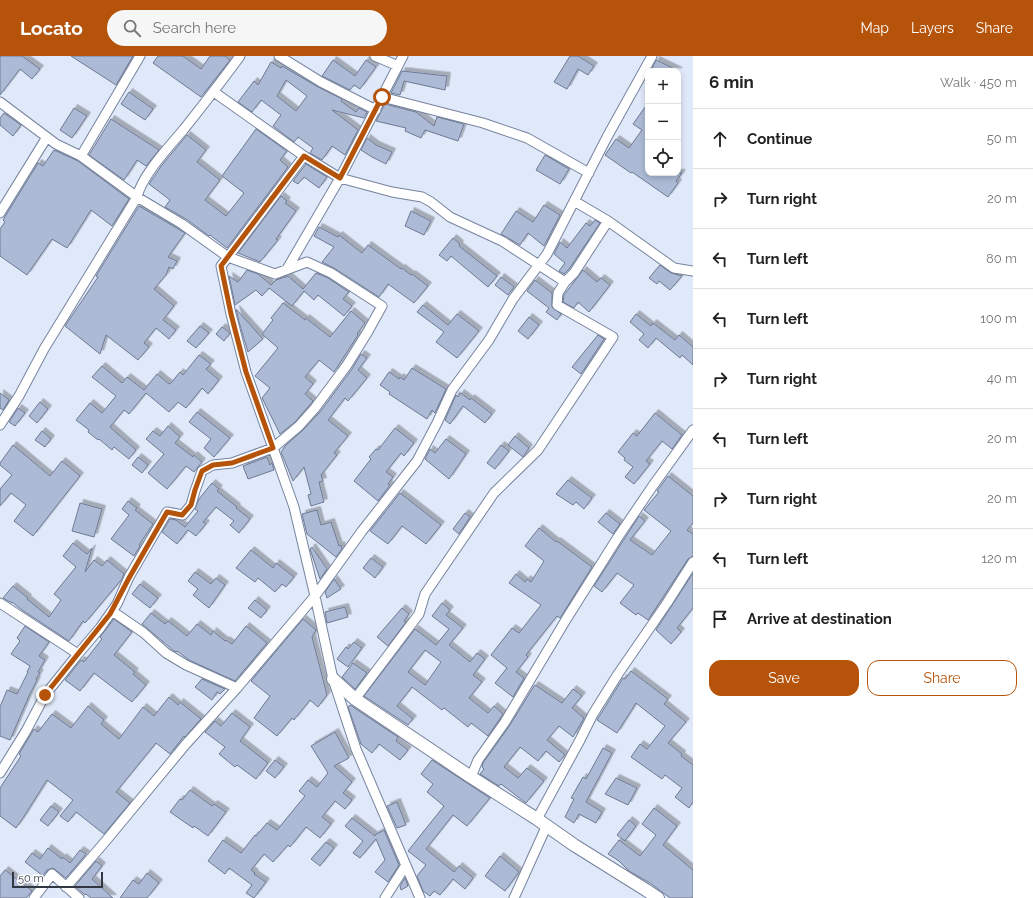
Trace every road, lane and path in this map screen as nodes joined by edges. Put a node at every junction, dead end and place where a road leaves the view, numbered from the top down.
1 (140, 56) edge
2 (240, 56) edge
3 (279, 56) edge
4 (375, 56) edge
5 (403, 56) edge
6 (652, 56) edge
7 (398, 66) junction
8 (214, 92) junction
9 (382, 97) junction
10 (0, 102) edge
11 (376, 110) junction
12 (47, 137) junction
13 (81, 156) junction
14 (304, 156) junction
15 (589, 173) junction
16 (340, 178) junction
17 (137, 197) junction
18 (574, 201) junction
19 (0, 213) edge
20 (608, 221) junction
21 (228, 257) junction
22 (539, 264) junction
23 (288, 269) junction
24 (693, 271) edge
25 (565, 282) junction
26 (0, 426) edge
27 (693, 430) edge
28 (273, 448) junction
29 (693, 562) edge
30 (315, 596) junction
31 (0, 602) edge
32 (112, 611) junction
33 (78, 654) junction
34 (333, 679) junction
35 (237, 688) junction
36 (355, 699) junction
37 (0, 773) edge
38 (472, 777) junction
39 (542, 822) junction
40 (406, 864) junction
41 (66, 887) junction
42 (34, 898) edge
43 (79, 898) edge
44 (386, 898) edge
45 (420, 898) edge
46 (514, 898) edge
47 (658, 898) edge

1 - 13 street
2 - 8 street
3 - 11 street
4 - 7 street
5 - 7 street
6 - 15 street
7 - 9 street
8 - 14 street
8 - 17 street
9 - 11 street
9 - 15 street
10 - 12 street
11 - 16 street
12 - 13 street
12 - 19 street
13 - 17 street
14 - 16 street
14 - 21 street
15 - 18 street
16 - 22 street
16 - 23 street
17 - 21 street
17 - 26 street
18 - 20 street
18 - 22 street
20 - 24 street
20 - 25 street
21 - 23 street
21 - 28 street
22 - 25 street
22 - 30 street
23 - 28 street
25 - 36 street
27 - 38 street
28 - 30 street
28 - 32 street
29 - 39 street
30 - 34 street
30 - 35 street
31 - 33 street
32 - 33 street
32 - 35 street
33 - 37 street
34 - 36 street
34 - 40 street
35 - 41 street
36 - 38 street
38 - 39 street
39 - 46 street
39 - 47 street
40 - 44 street
40 - 45 street
41 - 42 street
41 - 43 street

